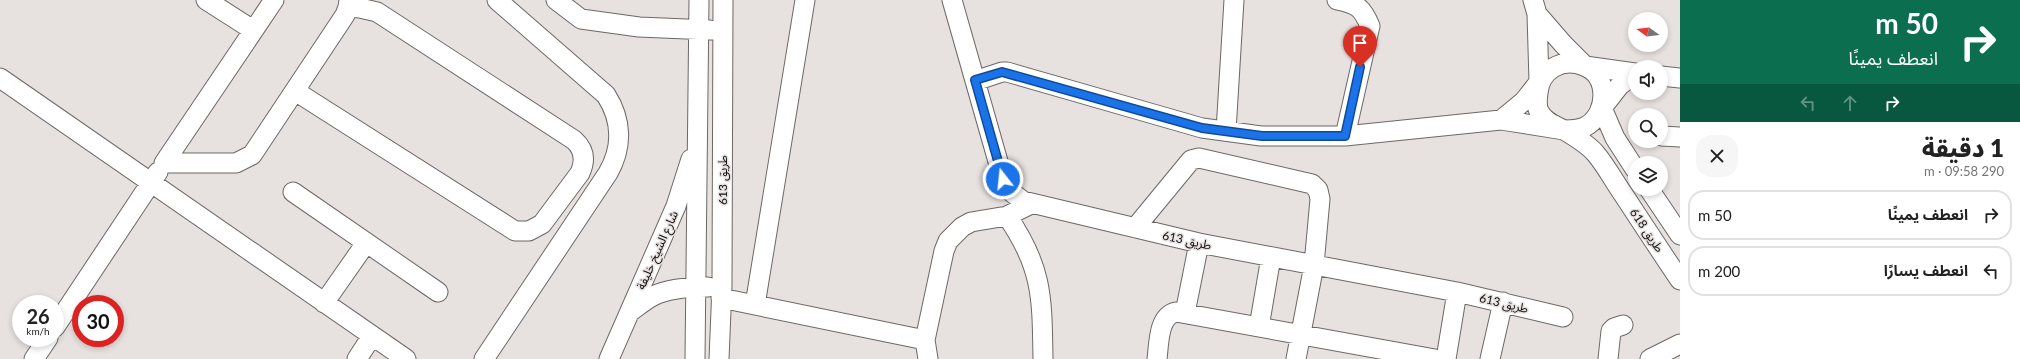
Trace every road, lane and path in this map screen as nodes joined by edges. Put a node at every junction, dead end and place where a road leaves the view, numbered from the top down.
1 (206, 0) edge
2 (274, 0) edge
3 (497, 0) edge
4 (556, 0) edge
5 (699, 0) edge
6 (723, 0) edge
7 (805, 0) edge
8 (952, 0) edge
9 (1234, 0) edge
10 (1337, 0) edge
11 (349, 4) edge
12 (1535, 7) edge
13 (253, 30) junction
14 (698, 30) junction
15 (723, 30) junction
16 (1585, 66) junction
17 (1628, 73) edge
18 (1668, 77) edge
19 (0, 78) edge
20 (1680, 78) edge
21 (975, 80) junction
22 (1628, 80) edge
23 (1539, 82) junction
24 (295, 91) junction
25 (1602, 108) junction
26 (1501, 120) junction
27 (1564, 130) junction
28 (1226, 131) junction
29 (1345, 136) junction
30 (1668, 137) edge
31 (1680, 138) edge
32 (697, 139) junction
33 (1628, 158) edge
34 (164, 163) junction
35 (151, 182) junction
36 (293, 192) dead end
37 (1654, 196) edge
38 (1031, 204) junction
39 (1007, 216) junction
40 (1135, 228) junction
41 (1680, 235) edge
42 (366, 243) junction
43 (1199, 243) junction
44 (1271, 257) junction
45 (1314, 265) junction
46 (1680, 280) edge
47 (695, 287) junction
48 (438, 292) dead end
49 (721, 292) junction
50 (1457, 292) junction
51 (1503, 302) junction
52 (324, 303) junction
53 (755, 305) junction
54 (630, 312) junction
55 (64, 313) edge
56 (1185, 313) junction
57 (1563, 317) dead end
58 (1623, 324) dead end
59 (1259, 327) junction
60 (1301, 334) junction
61 (372, 336) junction
62 (925, 340) junction
63 (42, 347) edge
64 (1674, 351) edge
65 (404, 358) edge
66 (34, 359) edge
67 (357, 359) edge
68 (484, 359) edge
69 (609, 359) edge
70 (695, 359) edge
71 (719, 359) edge
72 (928, 359) edge
73 (1044, 359) edge
74 (1157, 359) edge
75 (1296, 359) edge
76 (1435, 359) edge
77 (1446, 359) edge
78 (1490, 359) edge
79 (1608, 359) edge
80 (1650, 359) edge

1 - 13 street
2 - 13 street
3 - 68 street
4 - 14 street
5 - 14 street, طريق 613
6 - 15 street, طريق 613
7 - 53 street
8 - 21 street, طريق 613
9 - 28 street
10 - 29 street
11 - 24 street
11 - 24 street
12 - 16 street
12 - 23 street
13 - 34 street
14 - 15 street
14 - 32 street, طريق 613
15 - 49 street, طريق 613
16 - 17 street
16 - 23 street
16 - 25 street
18 - 20 street
19 - 35 street
21 - 28 street
21 - 38 street, طريق 613
22 - 25 street
23 - 26 street
23 - 27 street
24 - 34 street
25 - 27 street
25 - 33 street
26 - 27 street
26 - 29 street
27 - 46 street, طريق 618
28 - 29 street
30 - 31 street
32 - 47 street, طريق 613
32 - 54 street, شارع الشيخ خليفة
34 - 35 street
35 - 52 street
35 - 55 street
36 - 42 street
37 - 41 street, طريق 618
38 - 39 street
38 - 40 street, طريق 613
39 - 62 street
39 - 73 street
40 - 43 street, طريق 613
40 - 45 street
42 - 48 street
42 - 52 street
43 - 44 street, طريق 613
43 - 56 street
44 - 45 street, طريق 613
44 - 59 street
45 - 50 street, طريق 613
45 - 60 street
47 - 49 street
47 - 54 street
47 - 70 street, طريق 613
49 - 53 street
49 - 71 street, طريق 613
50 - 51 street, طريق 613
50 - 77 street
51 - 57 street, طريق 613
51 - 78 street
52 - 61 street
53 - 62 street
54 - 69 street, شارع الشيخ خليفة
56 - 59 street
56 - 74 street
58 - 79 street
59 - 60 street
60 - 75 street
60 - 76 street
61 - 65 street
61 - 67 street
62 - 72 street
63 - 66 street
64 - 80 street

